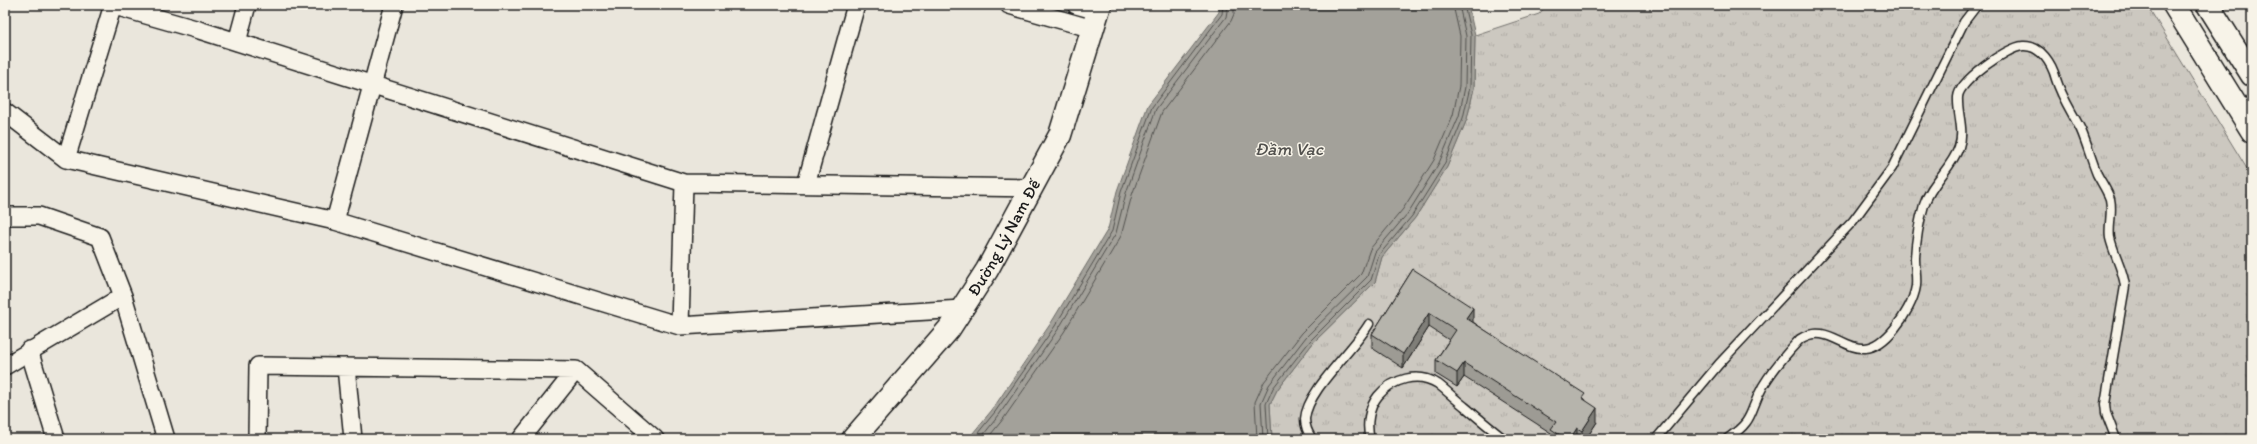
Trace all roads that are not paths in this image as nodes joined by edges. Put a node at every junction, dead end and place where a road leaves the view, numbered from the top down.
1 (247, 5) edge
2 (394, 5) edge
3 (856, 5) edge
4 (1009, 5) edge
5 (1076, 5) edge
6 (1977, 5) edge
7 (2174, 5) edge
8 (2208, 5) edge
9 (112, 6) edge
10 (1097, 15) edge
11 (237, 42) junction
12 (2252, 75) edge
13 (372, 85) junction
14 (2245, 104) edge
15 (5, 112) edge
16 (2252, 131) edge
17 (66, 160) junction
18 (684, 183) junction
19 (806, 184) junction
20 (1032, 188) junction
21 (5, 216) edge
22 (335, 221) junction
23 (123, 296) junction
24 (962, 309) junction
25 (1369, 324) dead end
26 (680, 326) junction
27 (30, 350) junction
28 (5, 366) edge
29 (346, 367) junction
30 (576, 370) junction
31 (56, 439) edge
32 (166, 439) edge
33 (257, 439) edge
34 (353, 439) edge
35 (521, 439) edge
36 (655, 439) edge
37 (853, 439) edge
38 (1312, 439) edge
39 (1370, 439) edge
40 (1504, 439) edge
41 (1656, 439) edge
42 (1727, 439) edge
43 (2116, 439) edge

1 - 11 street
2 - 13 street
3 - 19 street
4 - 10 street
5 - 10 street
6 - 41 lane
7 - 14 street
8 - 12 street
9 - 11 street
9 - 17 street
10 - 20 street, Đường Lý Nam Đế
11 - 13 street
13 - 18 street
13 - 22 street
14 - 16 street
15 - 17 street
17 - 22 street
18 - 19 street
18 - 26 street
19 - 20 street
20 - 24 street, Đường Lý Nam Đế
21 - 23 street
22 - 26 street
23 - 27 street
23 - 32 street
24 - 26 street
24 - 37 street, Đường Lý Nam Đế
25 - 38 lane
27 - 28 street
27 - 31 street
29 - 30 street
29 - 33 street
29 - 34 street
30 - 35 street
30 - 36 street
39 - 40 lane
42 - 43 lane

